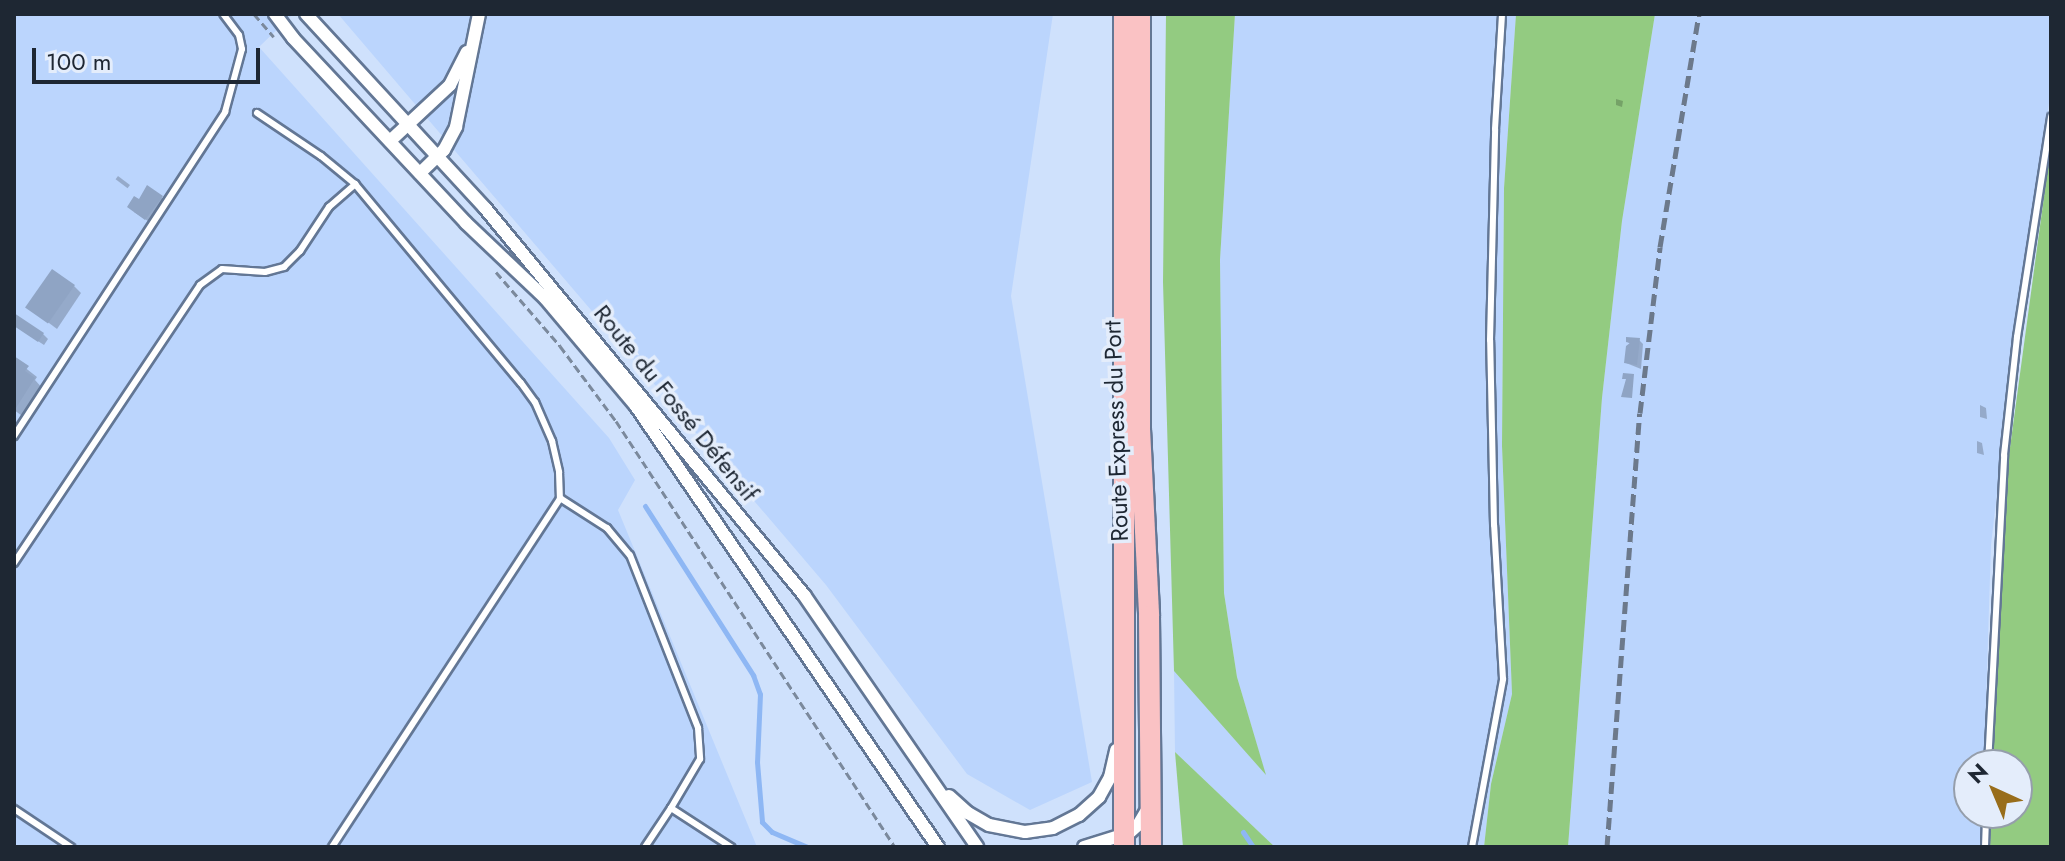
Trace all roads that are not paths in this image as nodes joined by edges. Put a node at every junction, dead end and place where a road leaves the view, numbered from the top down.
1 (223, 14) edge
2 (275, 14) edge
3 (306, 14) edge
4 (479, 14) edge
5 (1124, 14) edge
6 (1140, 14) edge
7 (1502, 14) edge
8 (474, 34) junction
9 (257, 113) dead end
10 (2051, 117) edge
11 (408, 124) junction
12 (390, 141) junction
13 (438, 157) junction
14 (420, 173) junction
15 (355, 184) junction
16 (14, 436) edge
17 (560, 498) junction
18 (14, 563) edge
19 (1120, 744) junction
20 (1989, 749) edge
21 (915, 757) junction
22 (1150, 801) junction
23 (671, 808) junction
24 (14, 809) edge
25 (1124, 841) edge
26 (937, 844) edge
27 (71, 847) edge
28 (332, 847) edge
29 (645, 847) edge
30 (731, 847) edge
31 (977, 847) edge
32 (1084, 847) edge
33 (1151, 847) edge
34 (1472, 847) edge

1 - 16 lane
2 - 12 street, Route du Fossé Défensif
3 - 11 street, Route du Fossé Défensif
4 - 8 street
5 - 19 main road, Route Express du Port
6 - 22 main road, Route Express du Port
7 - 34 lane
8 - 11 street
8 - 13 street
9 - 15 lane
10 - 20 lane
11 - 12 street
11 - 13 street, Route du Fossé Défensif
12 - 14 street, Route du Fossé Défensif
13 - 14 street
13 - 21 street, Route du Fossé Défensif
14 - 26 street, Route du Fossé Défensif
15 - 17 lane
15 - 18 lane
17 - 23 lane
17 - 28 lane
19 - 21 street
19 - 25 main road, Route Express du Port
21 - 31 street, Route du Fossé Défensif
22 - 25 street
22 - 33 main road, Route Express du Port
23 - 29 lane
23 - 30 lane
24 - 27 lane
25 - 32 street

